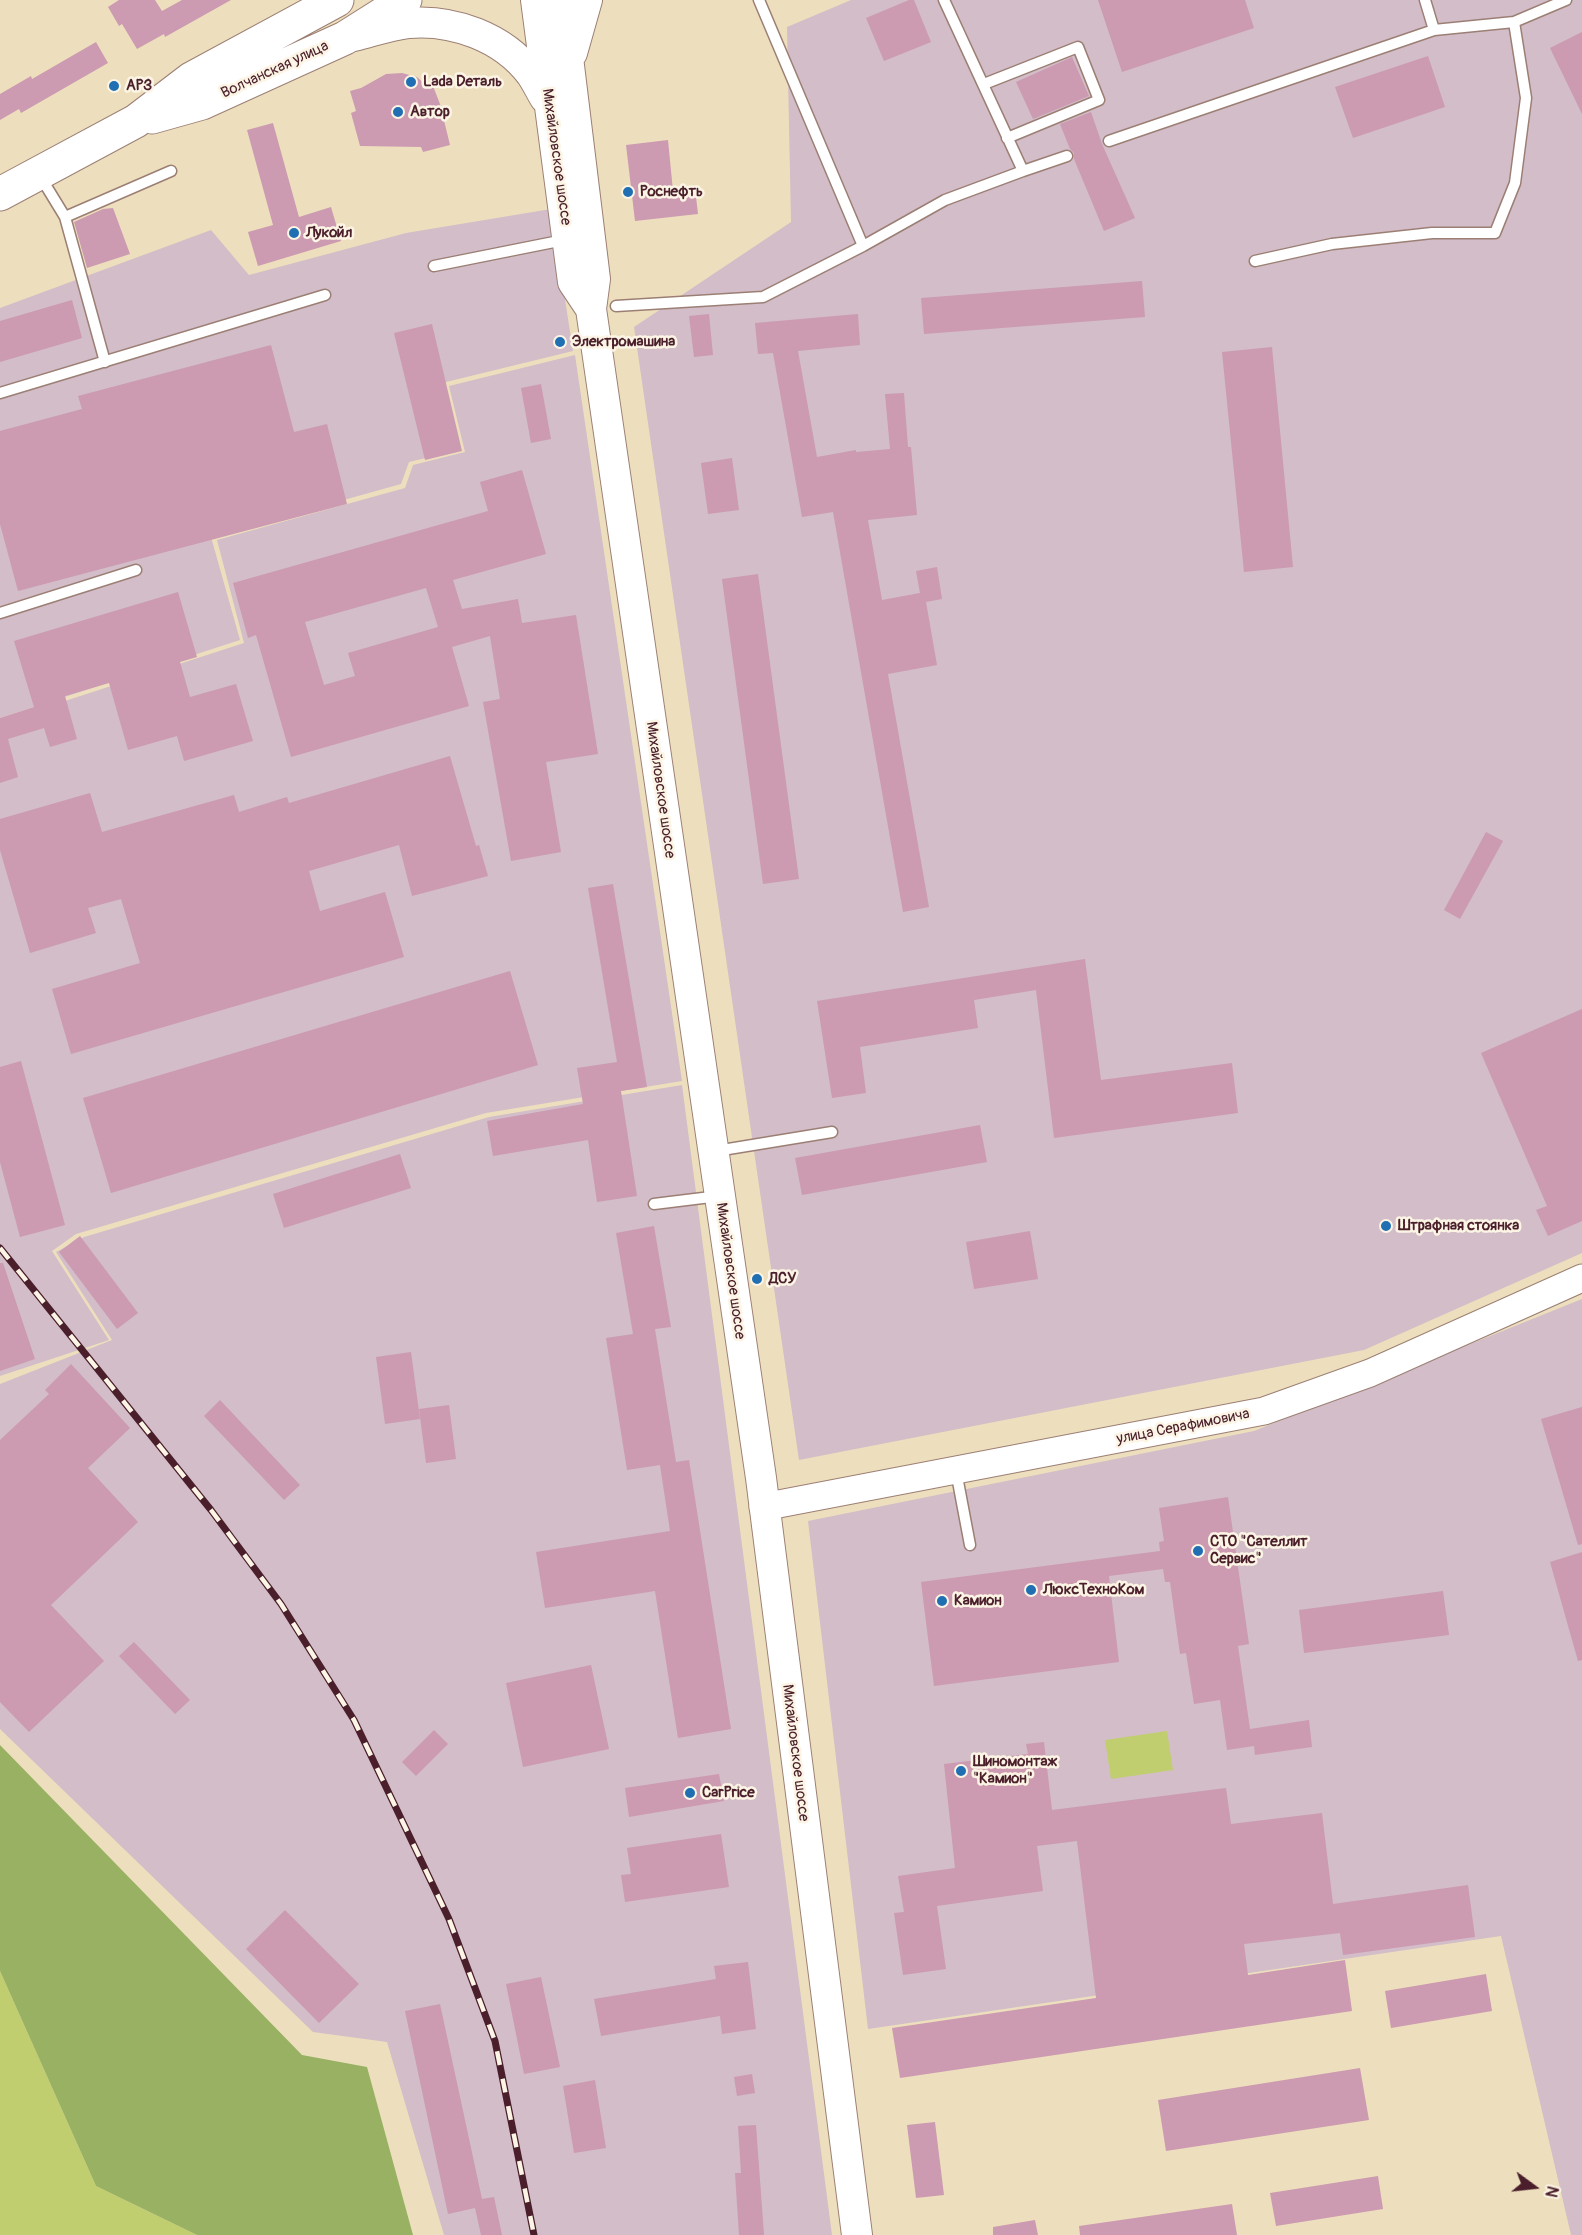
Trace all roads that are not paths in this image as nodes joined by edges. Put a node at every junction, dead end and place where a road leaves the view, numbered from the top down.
1 (337, 0) edge
2 (405, 0) edge
3 (536, 0) edge
4 (561, 0) edge
5 (587, 0) edge
6 (759, 0) edge
7 (944, 0) edge
8 (1425, 0) edge
9 (1566, 0) edge
10 (1514, 22) junction
11 (1434, 30) junction
12 (345, 38) junction
13 (569, 64) junction
14 (984, 84) junction
15 (549, 104) junction
16 (136, 121) junction
17 (1007, 138) junction
18 (1109, 141) dead end
19 (1067, 156) dead end
20 (171, 171) dead end
21 (1023, 171) junction
22 (39, 173) junction
23 (0, 194) edge
24 (65, 217) junction
25 (567, 239) junction
26 (863, 246) junction
27 (1255, 261) dead end
28 (434, 266) dead end
29 (325, 296) dead end
30 (604, 308) junction
31 (105, 362) junction
32 (0, 393) edge
33 (136, 570) dead end
34 (0, 613) edge
35 (832, 1132) dead end
36 (712, 1152) junction
37 (719, 1196) junction
38 (654, 1204) dead end
39 (1582, 1278) edge
40 (956, 1471) junction
41 (763, 1507) junction
42 (970, 1545) dead end
43 (857, 2235) edge

1 - 16 main road, Волчанская улица
2 - 12 main road, Волчанская улица
3 - 15 main road, Михайловское шоссе
4 - 13 main road, Михайловское шоссе
5 - 13 main road
6 - 26 lane
7 - 14 lane
8 - 11 lane
9 - 10 lane
10 - 11 lane
10 - 27 lane
11 - 18 lane
12 - 15 main road
12 - 16 main road, Волчанская улица
13 - 30 main road, Михайловское шоссе
14 - 17 lane
14 - 17 lane
15 - 25 main road, Михайловское шоссе
16 - 22 main road, Волчанская улица
17 - 21 lane
19 - 21 lane
20 - 24 lane
21 - 26 lane
22 - 23 main road, Волчанская улица
22 - 24 lane
24 - 31 lane
25 - 28 lane
25 - 30 main road, Михайловское шоссе
26 - 30 lane
29 - 31 lane
30 - 36 main road, Михайловское шоссе
31 - 32 lane
33 - 34 lane
35 - 36 lane
36 - 37 main road, Михайловское шоссе
37 - 38 lane
37 - 41 main road, Михайловское шоссе
39 - 40 street, улица Серафимовича
40 - 41 street, улица Серафимовича
40 - 42 lane
41 - 43 main road, Михайловское шоссе

